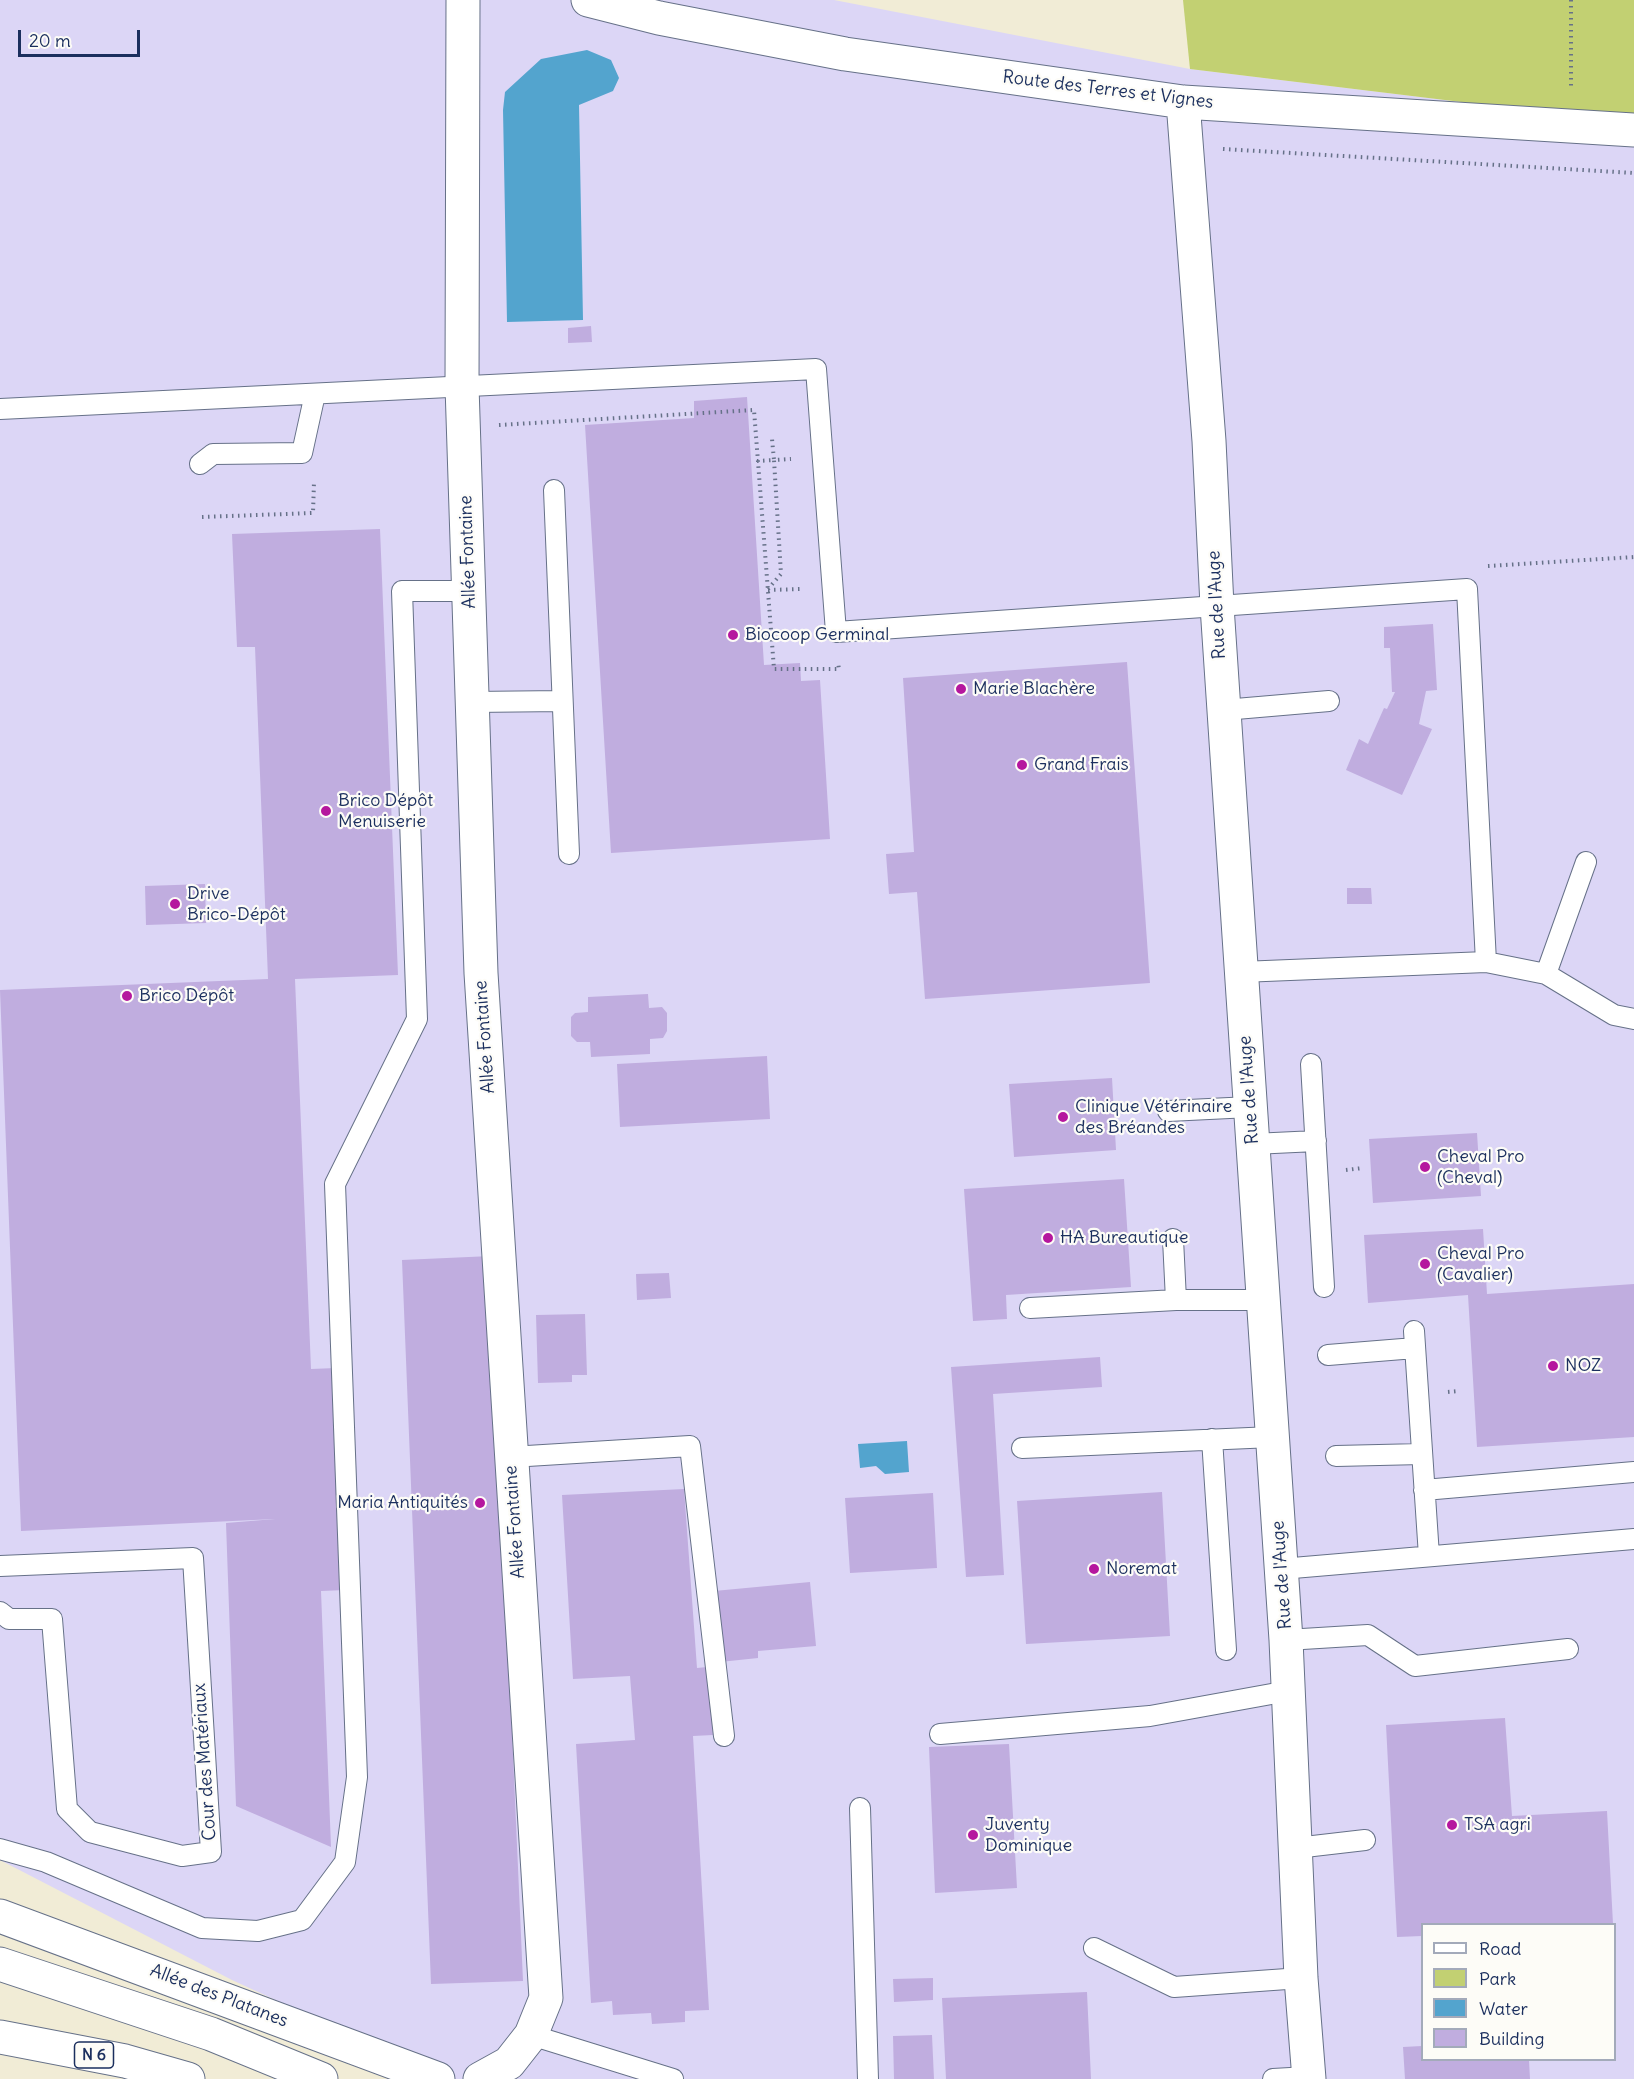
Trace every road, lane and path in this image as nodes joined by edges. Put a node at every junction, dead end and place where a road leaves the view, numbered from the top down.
1 (463, 0) edge
2 (588, 0) edge
3 (1571, 0) edge
4 (1183, 102) junction
5 (1571, 126) junction
6 (1634, 130) edge
7 (1186, 147) junction
8 (1634, 173) edge
9 (462, 386) junction
10 (315, 394) junction
11 (0, 409) edge
12 (463, 427) junction
13 (772, 439) dead end
14 (823, 458) junction
15 (774, 460) junction
16 (757, 461) junction
17 (200, 464) dead end
18 (554, 490) dead end
19 (805, 589) dead end
20 (767, 590) junction
21 (469, 591) junction
22 (1217, 606) junction
23 (829, 669) dead end
24 (562, 701) junction
25 (1329, 701) dead end
26 (472, 702) junction
27 (1224, 710) junction
28 (569, 854) dead end
29 (1586, 862) dead end
30 (1486, 962) junction
31 (1241, 972) junction
32 (1546, 974) junction
33 (1634, 1019) edge
34 (1311, 1064) dead end
35 (1250, 1107) junction
36 (1168, 1111) dead end
37 (1316, 1141) junction
38 (1253, 1144) junction
39 (1173, 1239) dead end
40 (1324, 1287) dead end
41 (1176, 1300) junction
42 (1263, 1300) junction
43 (1030, 1308) dead end
44 (1328, 1355) dead end
45 (1272, 1437) junction
46 (1212, 1439) junction
47 (1023, 1449) dead end
48 (1422, 1454) junction
49 (1336, 1456) dead end
50 (511, 1457) junction
51 (1634, 1472) edge
52 (1424, 1490) junction
53 (1634, 1539) edge
54 (1429, 1556) junction
55 (7, 1565) edge
56 (1281, 1569) junction
57 (0, 1612) edge
58 (1286, 1640) junction
59 (1568, 1649) dead end
60 (1226, 1650) dead end
61 (1288, 1691) junction
62 (940, 1734) dead end
63 (724, 1736) dead end
64 (860, 1808) dead end
65 (1365, 1840) dead end
66 (1296, 1848) junction
67 (0, 1849) edge
68 (0, 1916) edge
69 (1094, 1948) dead end
70 (0, 1964) edge
71 (1301, 1978) junction
72 (531, 2035) junction
73 (0, 2037) edge
74 (1308, 2078) edge
75 (188, 2079) edge
76 (321, 2079) edge
77 (438, 2079) edge
78 (480, 2079) edge
79 (673, 2079) edge
80 (868, 2079) edge
81 (1273, 2079) edge

1 - 9 street, Allée Fontaine
2 - 4 street, Route des Terres et Vignes
3 - 5 path
4 - 5 street, Route des Terres et Vignes
4 - 7 street, Rue de l'Auge
5 - 6 street, Route des Terres et Vignes
7 - 8 path
7 - 22 street, Rue de l'Auge
9 - 10 lane
9 - 12 street, Allée Fontaine
9 - 14 lane
10 - 11 lane
10 - 17 lane
12 - 16 path
12 - 21 street, Allée Fontaine
13 - 15 path
14 - 15 path
14 - 22 lane
15 - 16 path
15 - 20 path
16 - 20 path
18 - 24 lane
19 - 20 path
20 - 23 path
21 - 26 street, Allée Fontaine
21 - 67 lane
22 - 27 street, Rue de l'Auge
22 - 30 lane
24 - 26 lane
24 - 28 lane
25 - 27 lane
26 - 50 street, Allée Fontaine
27 - 31 street, Rue de l'Auge
29 - 32 lane
30 - 31 lane
30 - 32 lane
31 - 35 street, Rue de l'Auge
32 - 33 lane
34 - 37 lane
35 - 36 lane
35 - 38 street, Rue de l'Auge
37 - 38 lane
37 - 40 lane
38 - 42 street, Rue de l'Auge
39 - 41 lane
41 - 42 lane
41 - 43 lane
42 - 45 street, Rue de l'Auge
44 - 48 lane
45 - 46 lane
45 - 56 street, Rue de l'Auge
46 - 47 lane
46 - 60 lane
48 - 49 lane
48 - 52 lane
50 - 63 lane
50 - 72 street, Allée Fontaine
51 - 52 lane
52 - 54 lane
53 - 54 lane
54 - 56 lane
55 - 57 lane, Cour des Matériaux
56 - 58 street, Rue de l'Auge
58 - 59 lane
58 - 61 street, Rue de l'Auge
61 - 62 lane
61 - 66 street, Rue de l'Auge
64 - 80 lane
65 - 66 lane
66 - 71 street, Rue de l'Auge
68 - 77 street, Allée des Platanes
69 - 71 lane
70 - 76 street
71 - 74 street, Rue de l'Auge
72 - 78 street, Allée Fontaine
72 - 79 lane
73 - 75 street, N 6
74 - 81 lane

